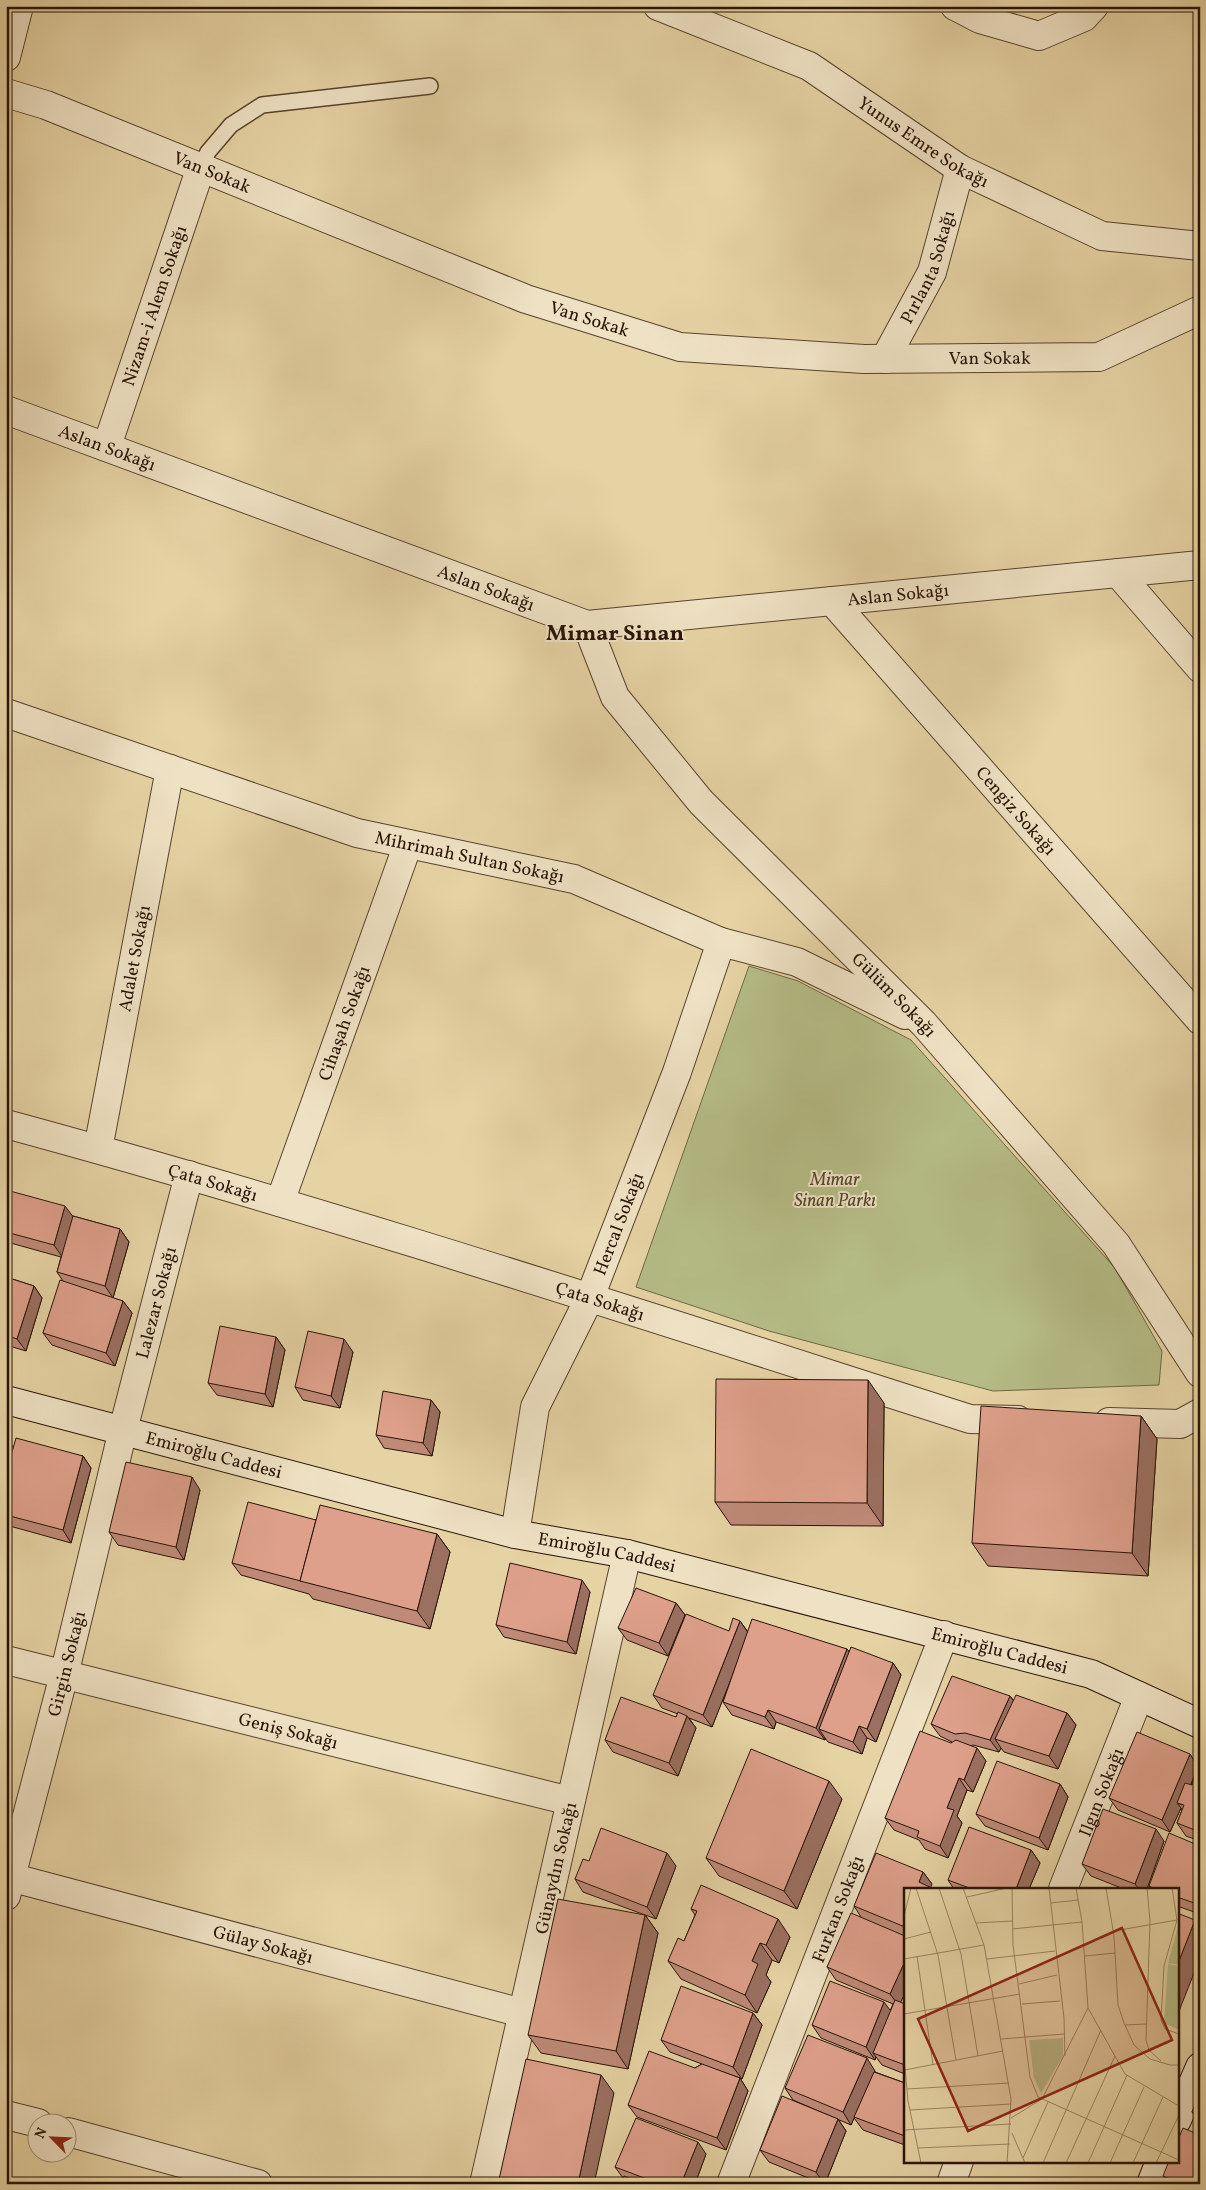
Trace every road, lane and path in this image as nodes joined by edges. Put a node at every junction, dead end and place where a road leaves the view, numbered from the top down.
1 (19, 6) edge
2 (658, 6) edge
3 (955, 6) edge
4 (1094, 6) edge
5 (6, 57) edge
6 (430, 86) dead end
7 (6, 93) edge
8 (201, 167) junction
9 (960, 169) junction
10 (1200, 246) edge
11 (1200, 310) edge
12 (886, 359) junction
13 (6, 410) edge
14 (107, 446) junction
15 (1200, 565) edge
16 (1118, 573) junction
17 (832, 601) junction
18 (587, 625) junction
19 (1200, 668) edge
20 (6, 713) edge
21 (170, 769) junction
22 (408, 844) junction
23 (722, 942) junction
24 (1200, 1020) edge
25 (924, 1024) junction
26 (6, 1124) edge
27 (98, 1149) junction
28 (189, 1175) junction
29 (280, 1202) junction
30 (590, 1297) junction
31 (1200, 1372) edge
32 (6, 1400) edge
33 (1200, 1413) edge
34 (1046, 1421) edge
35 (1084, 1422) edge
36 (123, 1430) junction
37 (515, 1534) junction
38 (627, 1554) junction
39 (944, 1636) junction
40 (6, 1660) edge
41 (64, 1675) junction
42 (1139, 1696) junction
43 (1200, 1724) edge
44 (570, 1801) junction
45 (8, 1883) edge
46 (1063, 1888) edge
47 (522, 2013) junction
48 (1200, 2067) edge
49 (6, 2115) edge
50 (1178, 2118) edge
51 (28, 2120) edge
52 (78, 2135) edge
53 (959, 2162) edge
54 (1160, 2162) edge
55 (258, 2184) edge
56 (484, 2184) edge
57 (731, 2184) edge
58 (951, 2184) edge
59 (1151, 2184) edge

1 - 5 street
2 - 9 street, Yunus Emre Sokağı
3 - 4 street
6 - 8 lane
7 - 8 street, Van Sokak
8 - 12 street, Van Sokak
8 - 14 street, Nizam-i Alem Sokağı
9 - 10 street, Yunus Emre Sokağı
9 - 12 street, Pırlanta Sokağı
11 - 12 street, Van Sokak
13 - 14 street, Aslan Sokağı
14 - 18 street, Aslan Sokağı
15 - 16 street, Aslan Sokağı
16 - 17 street, Aslan Sokağı
16 - 19 street
17 - 18 street, Aslan Sokağı
17 - 24 street, Cengiz Sokağı
18 - 25 street, Gülüm Sokağı
20 - 21 street, Mihrimah Sultan Sokağı
21 - 22 street, Mihrimah Sultan Sokağı
21 - 27 street, Adalet Sokağı
22 - 23 street, Mihrimah Sultan Sokağı
22 - 29 street, Cihaşah Sokağı
23 - 25 street, Mihrimah Sultan Sokağı
23 - 30 street, Hercal Sokağı
25 - 31 street, Gülüm Sokağı
26 - 27 street, Çata Sokağı
27 - 28 street, Çata Sokağı
28 - 29 street, Çata Sokağı
28 - 36 street, Lalezar Sokağı
29 - 30 street, Çata Sokağı
30 - 34 street, Çata Sokağı
30 - 37 street, Hercal Sokağı
32 - 36 street, Emiroğlu Caddesi
33 - 35 street
36 - 37 street, Emiroğlu Caddesi
36 - 41 street, Girgin Sokağı
37 - 38 street, Emiroğlu Caddesi
38 - 39 street, Emiroğlu Caddesi
38 - 44 street, Günaydın Sokağı
39 - 42 street, Emiroğlu Caddesi
39 - 57 street, Furkan Sokağı
40 - 41 street, Geniş Sokağı
41 - 44 street, Geniş Sokağı
41 - 45 street, Girgin Sokağı
42 - 43 street, Emiroğlu Caddesi
42 - 46 street, Ilgın Sokağı
44 - 47 street, Günaydın Sokağı
45 - 47 street, Gülay Sokağı
47 - 56 street, Günaydın Sokağı
48 - 50 street
49 - 51 street
52 - 55 street
53 - 58 street
54 - 59 street

